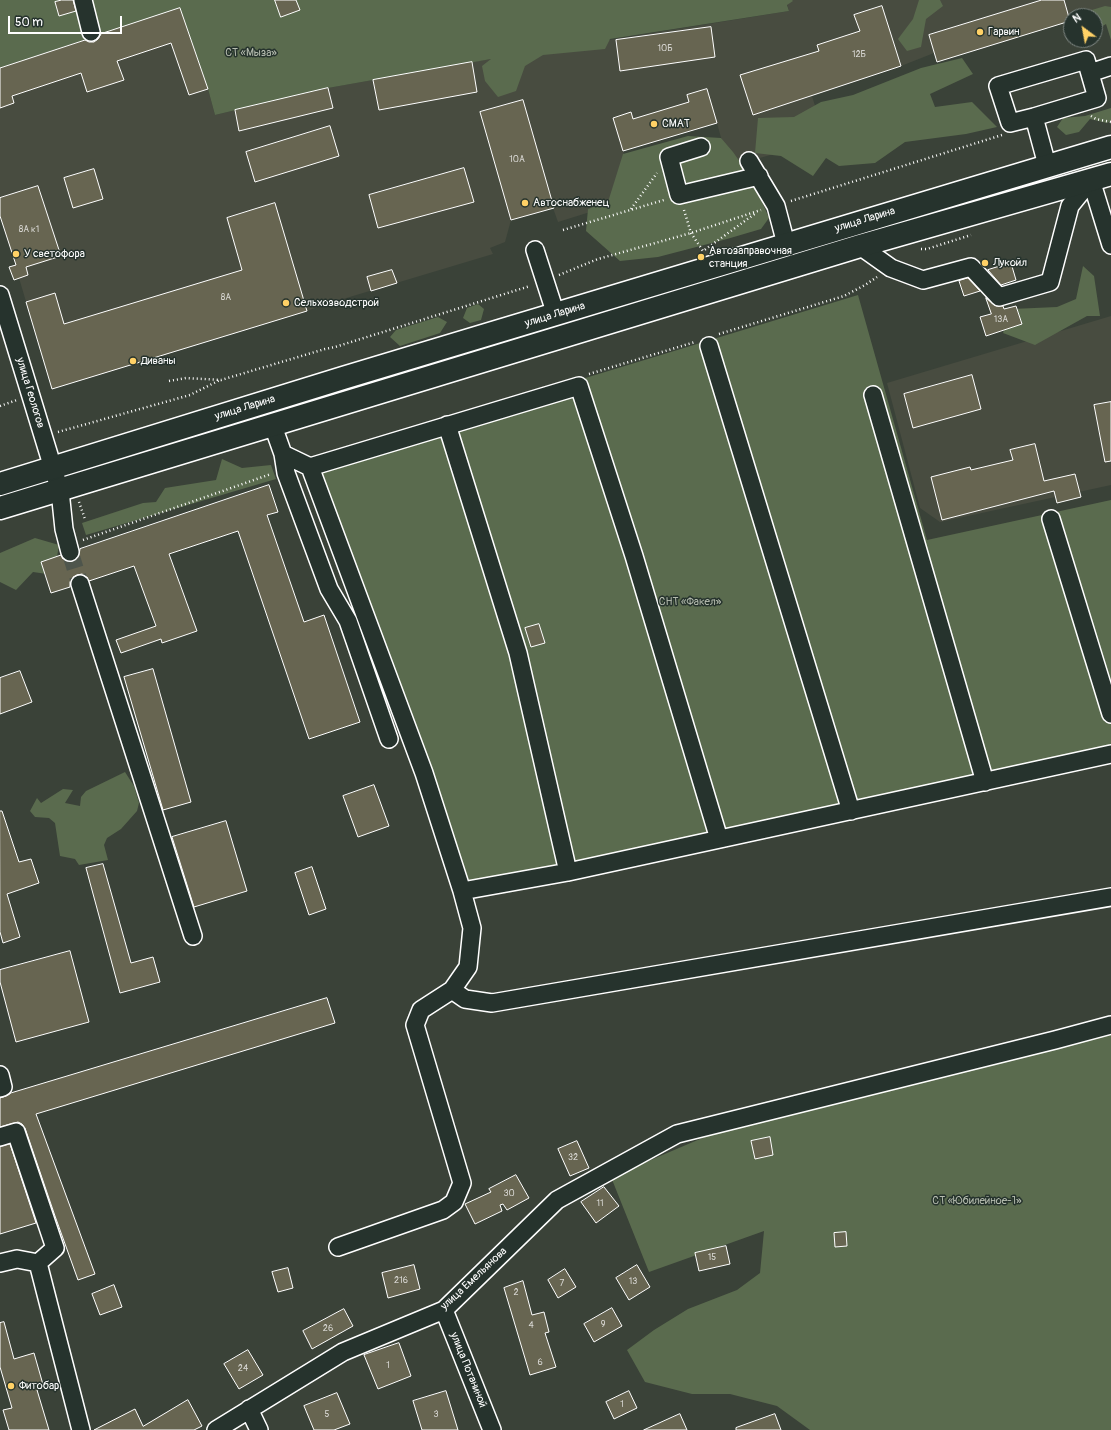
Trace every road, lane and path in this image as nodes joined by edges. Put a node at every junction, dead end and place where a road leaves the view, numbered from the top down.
1 (83, 0) edge
2 (91, 32) dead end
3 (1111, 66) edge
4 (1090, 73) junction
5 (1086, 114) dead end
6 (1034, 117) junction
7 (1111, 122) edge
8 (1006, 134) dead end
9 (701, 146) dead end
10 (1111, 146) edge
11 (669, 157) junction
12 (749, 161) dead end
13 (1046, 165) junction
14 (759, 176) junction
15 (1101, 177) edge
16 (679, 195) junction
17 (776, 206) junction
18 (630, 210) junction
19 (758, 211) junction
20 (563, 230) dead end
21 (691, 233) junction
22 (786, 244) junction
23 (1111, 245) edge
24 (860, 246) junction
25 (535, 250) dead end
26 (545, 281) junction
27 (0, 296) edge
28 (556, 315) junction
29 (4, 320) edge
30 (709, 346) dead end
31 (221, 380) junction
32 (169, 381) dead end
33 (873, 396) dead end
34 (447, 425) junction
35 (273, 426) junction
36 (45, 442) junction
37 (284, 454) junction
38 (310, 467) junction
39 (53, 468) junction
40 (0, 484) edge
41 (68, 494) junction
42 (0, 508) edge
43 (85, 519) dead end
44 (1050, 519) dead end
45 (70, 552) tunnel mouth
46 (80, 584) tunnel mouth
47 (1111, 714) edge
48 (389, 739) dead end
49 (1111, 754) edge
50 (985, 782) junction
51 (851, 811) junction
52 (719, 840) junction
53 (568, 872) junction
54 (462, 891) junction
55 (1111, 896) edge
56 (193, 936) dead end
57 (452, 990) junction
58 (1111, 1025) edge
59 (0, 1075) edge
60 (0, 1088) edge
61 (0, 1137) edge
62 (338, 1247) dead end
63 (0, 1263) edge
64 (38, 1263) junction
65 (444, 1310) junction
66 (249, 1409) junction
67 (81, 1430) edge
68 (216, 1430) edge
69 (259, 1430) edge
70 (492, 1430) edge

1 - 2 street
3 - 4 street
4 - 6 street
4 - 6 street
5 - 7 path
6 - 13 street
8 - 17 path
9 - 11 street
10 - 13 main road, улица Ларина
11 - 16 street
11 - 18 path
12 - 14 street
13 - 22 main road, улица Ларина
14 - 16 street
14 - 17 street
15 - 23 street
15 - 24 main road
15 - 24 street
16 - 18 path
16 - 21 path
17 - 19 path
17 - 22 street
18 - 20 path
19 - 21 path
19 - 21 path
21 - 26 path
22 - 28 main road, улица Ларина
24 - 35 main road
25 - 26 street
26 - 28 street
26 - 31 path
27 - 29 street, улица Геологов
28 - 39 main road, улица Ларина
29 - 36 street, улица Геологов
30 - 51 street
31 - 32 path
31 - 36 path
33 - 50 street
34 - 38 street
34 - 52 street
34 - 53 street
35 - 37 street
35 - 41 main road
36 - 39 street, улица Геологов
37 - 38 street
37 - 48 street
38 - 54 street
39 - 40 main road, улица Ларина
39 - 41 street, улица Геологов
41 - 42 main road
41 - 43 path
41 - 45 street, улица Геологов
44 - 47 street
46 - 56 street
49 - 50 street
50 - 51 street
51 - 52 street
52 - 53 street
53 - 54 street
54 - 57 street
55 - 57 street
57 - 62 street
58 - 65 street, улица Емельянова
59 - 60 street
61 - 64 street
63 - 64 street
64 - 67 street
65 - 66 street, улица Емельянова
65 - 70 street, улица Потаниной
66 - 68 street, улица Емельянова
66 - 69 street

